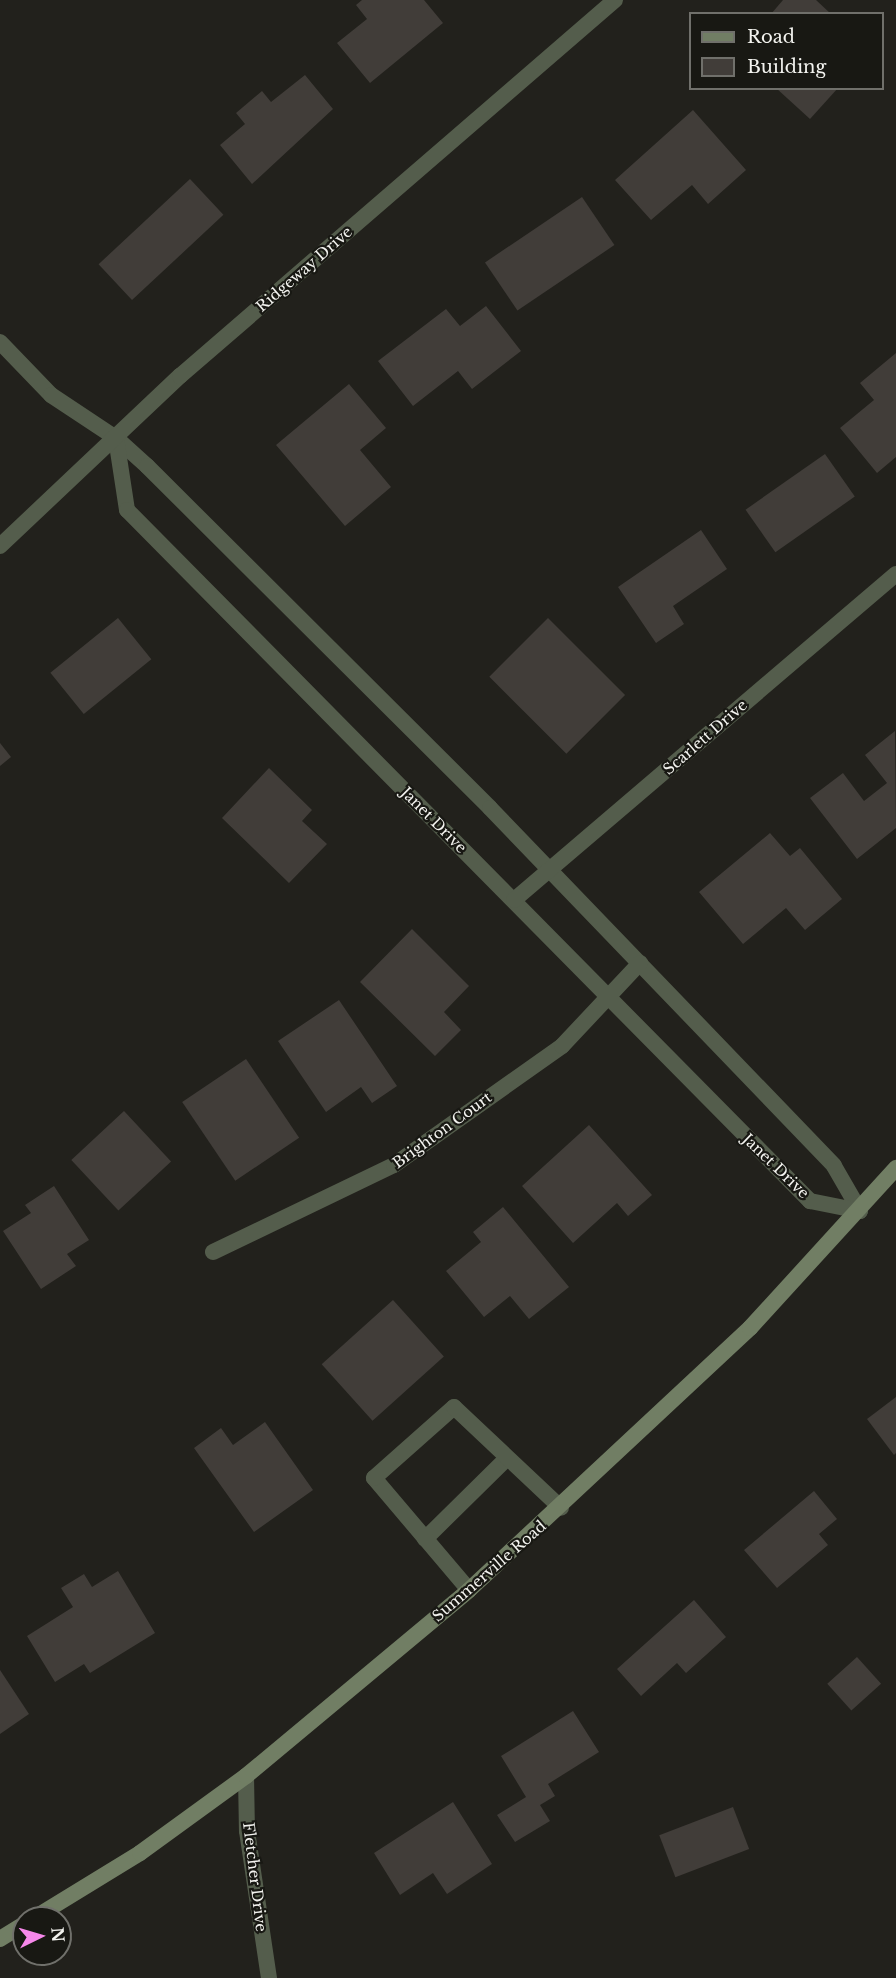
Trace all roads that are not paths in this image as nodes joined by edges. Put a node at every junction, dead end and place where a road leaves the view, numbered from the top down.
1 (615, 0) edge
2 (0, 342) edge
3 (116, 438) junction
4 (0, 546) edge
5 (896, 574) edge
6 (548, 871) junction
7 (514, 900) junction
8 (640, 963) junction
9 (606, 997) junction
10 (896, 1168) edge
11 (860, 1211) junction
12 (213, 1252) dead end
13 (507, 1458) junction
14 (561, 1508) junction
15 (425, 1539) junction
16 (469, 1590) junction
17 (246, 1776) junction
18 (54, 1906) edge
19 (269, 1978) edge

1 - 3 street, Ridgeway Drive
2 - 3 street
3 - 4 street, Ridgeway Drive
3 - 6 street
3 - 7 street, Janet Drive
5 - 6 street, Scarlett Drive
6 - 7 street, Scarlett Drive
6 - 8 street
7 - 9 street, Janet Drive
8 - 9 street, Brighton Court
8 - 11 street
9 - 11 street, Janet Drive
9 - 12 street, Brighton Court
10 - 11 main road, Summerville Road
11 - 14 main road, Summerville Road
13 - 14 street
13 - 15 street
13 - 15 street
14 - 16 main road, Summerville Road
15 - 16 street
16 - 17 main road, Summerville Road
17 - 18 main road, Summerville Road
17 - 19 street, Fletcher Drive

